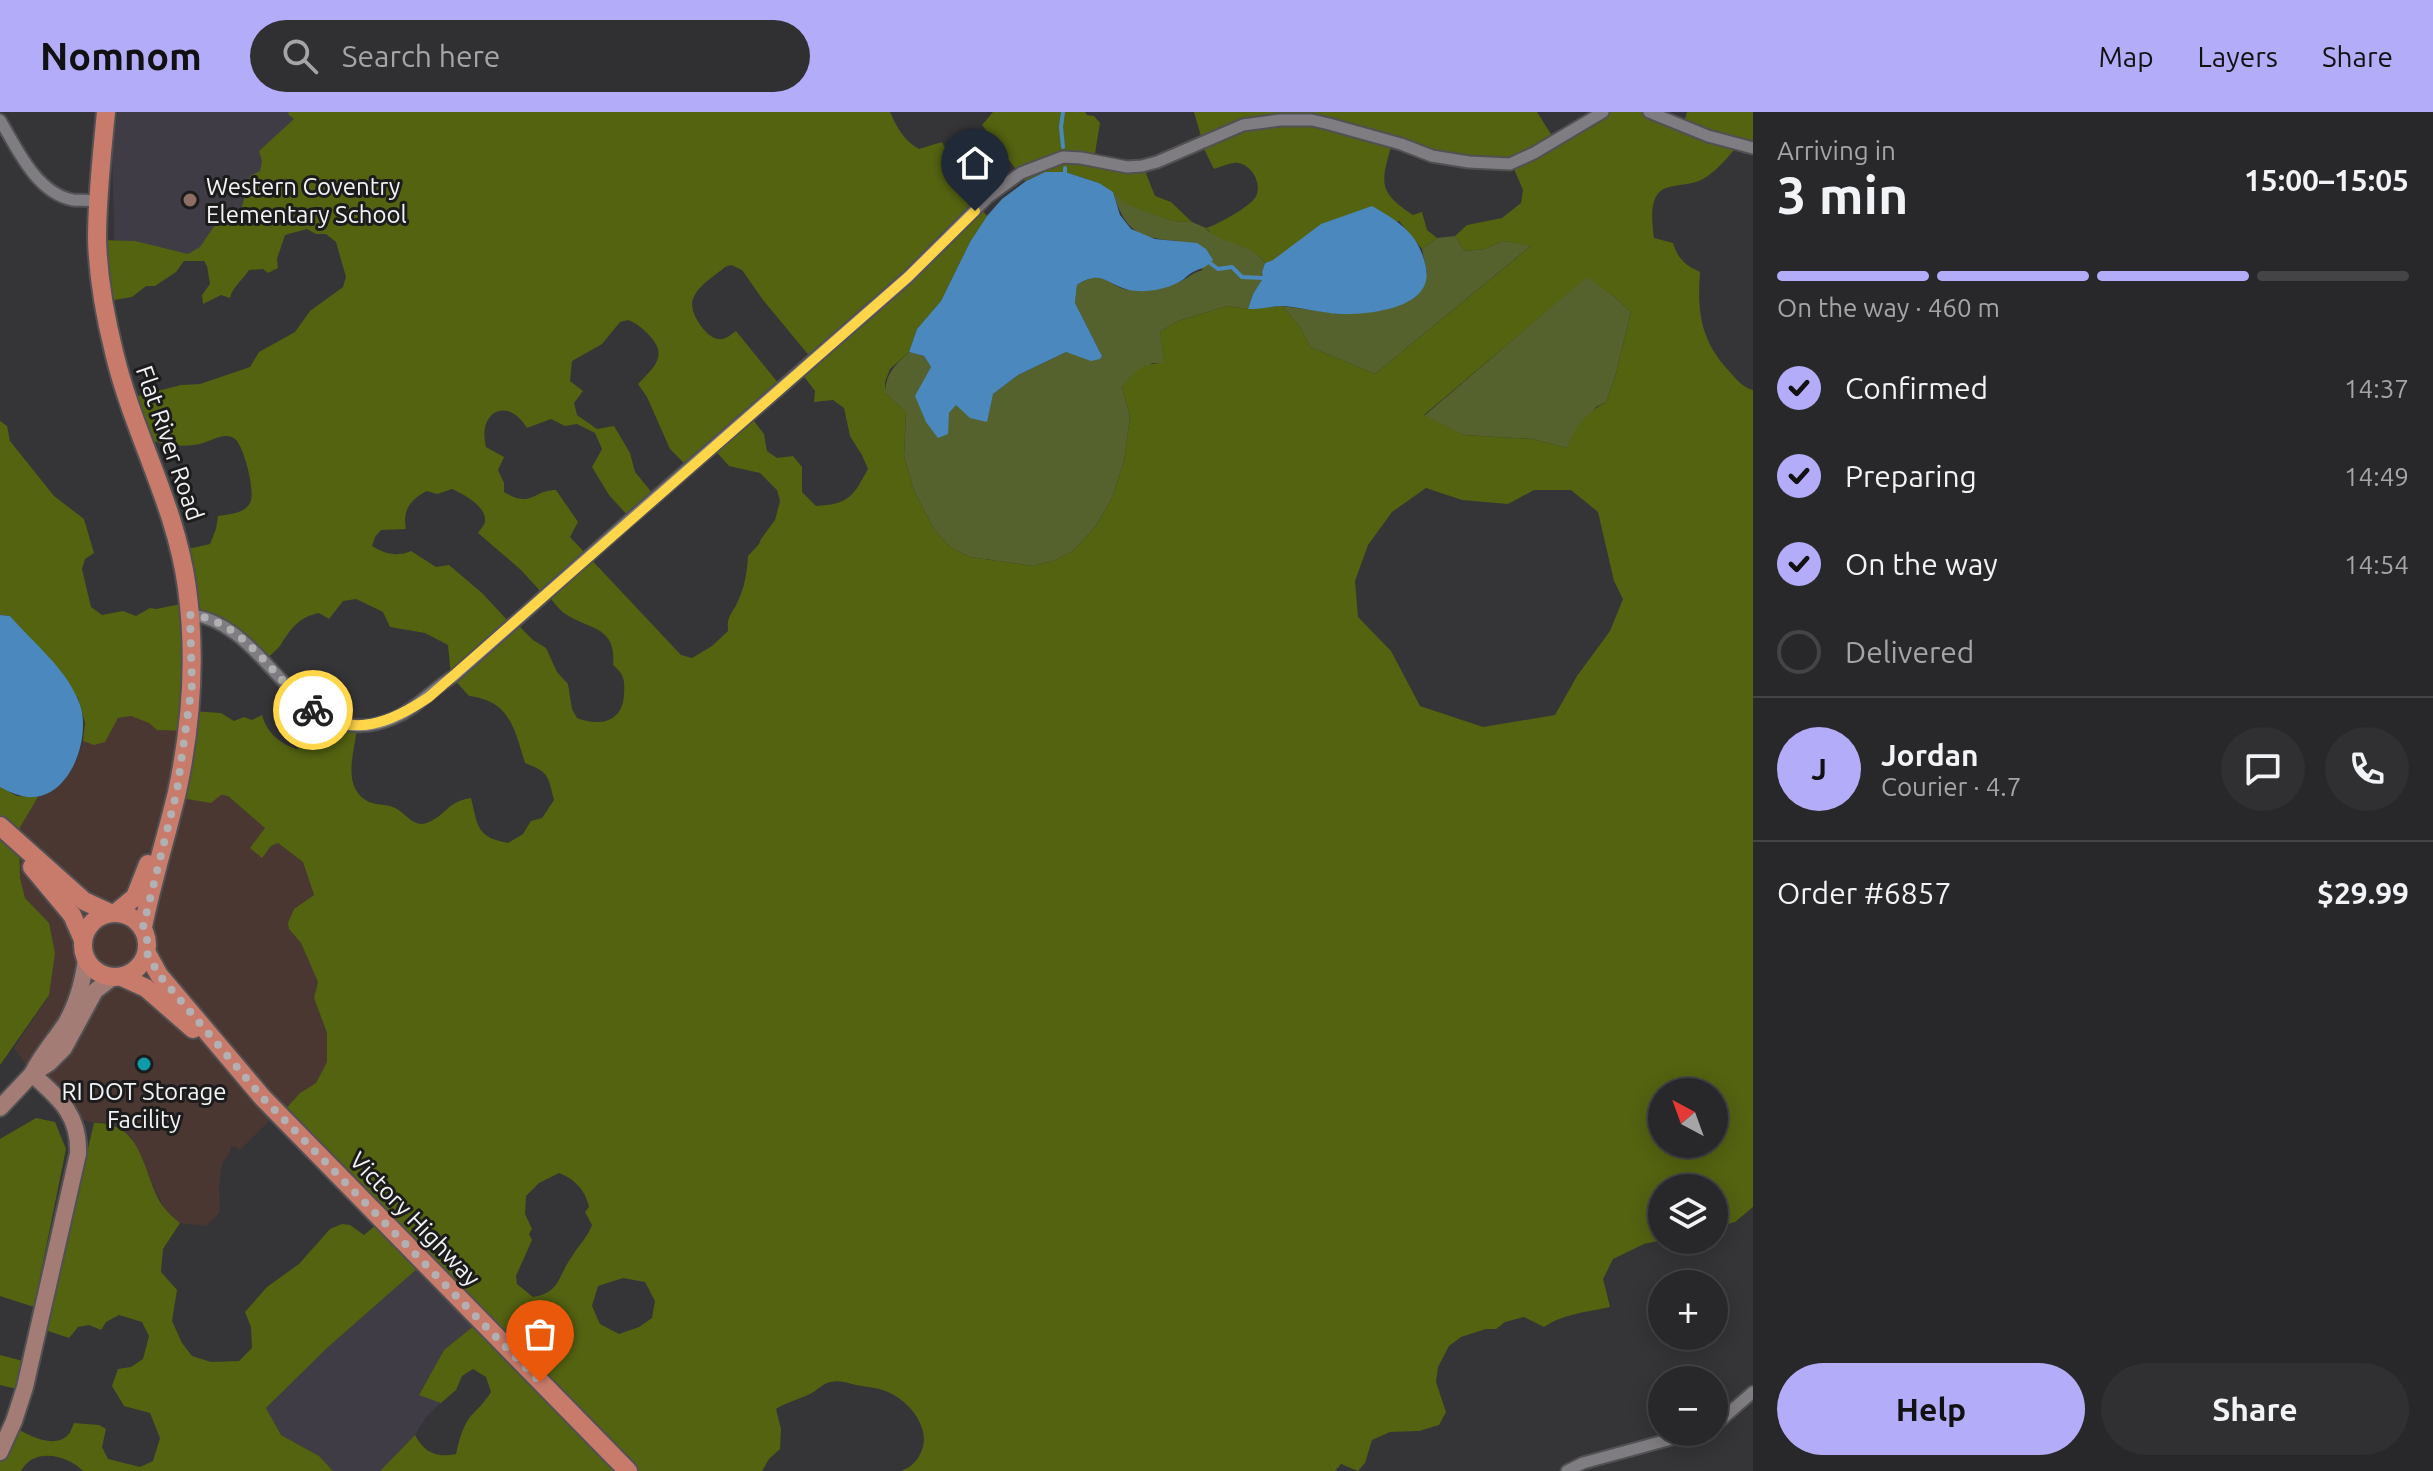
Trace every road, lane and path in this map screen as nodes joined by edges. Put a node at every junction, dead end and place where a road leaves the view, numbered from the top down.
1 (106, 112) edge
2 (1603, 112) edge
3 (1649, 112) edge
4 (0, 120) edge
5 (1753, 148) edge
6 (99, 202) junction
7 (190, 615) junction
8 (177, 791) junction
9 (0, 827) edge
10 (114, 912) junction
11 (143, 927) junction
12 (83, 940) junction
13 (147, 953) junction
14 (86, 960) junction
15 (118, 977) junction
16 (237, 1068) junction
17 (32, 1074) junction
18 (0, 1108) edge
19 (1753, 1392) edge
20 (1728, 1414) edge
21 (1648, 1445) edge
22 (0, 1452) edge
23 (628, 1471) edge
24 (1567, 1471) edge

1 - 6 main road, Flat River Road
2 - 7 street
3 - 5 street
4 - 6 street
6 - 7 main road, Flat River Road
7 - 8 main road, Flat River Road
8 - 10 main road, Flat River Road
8 - 11 main road, Flat River Road
9 - 10 main road
9 - 12 main road
10 - 11 main road
10 - 12 main road
11 - 13 main road
12 - 14 main road
13 - 15 main road
13 - 16 main road, Victory Highway
14 - 15 main road
14 - 17 street
15 - 16 main road, Victory Highway
15 - 17 street
16 - 23 main road, Victory Highway
17 - 18 street
17 - 22 street
19 - 20 street
21 - 24 street

